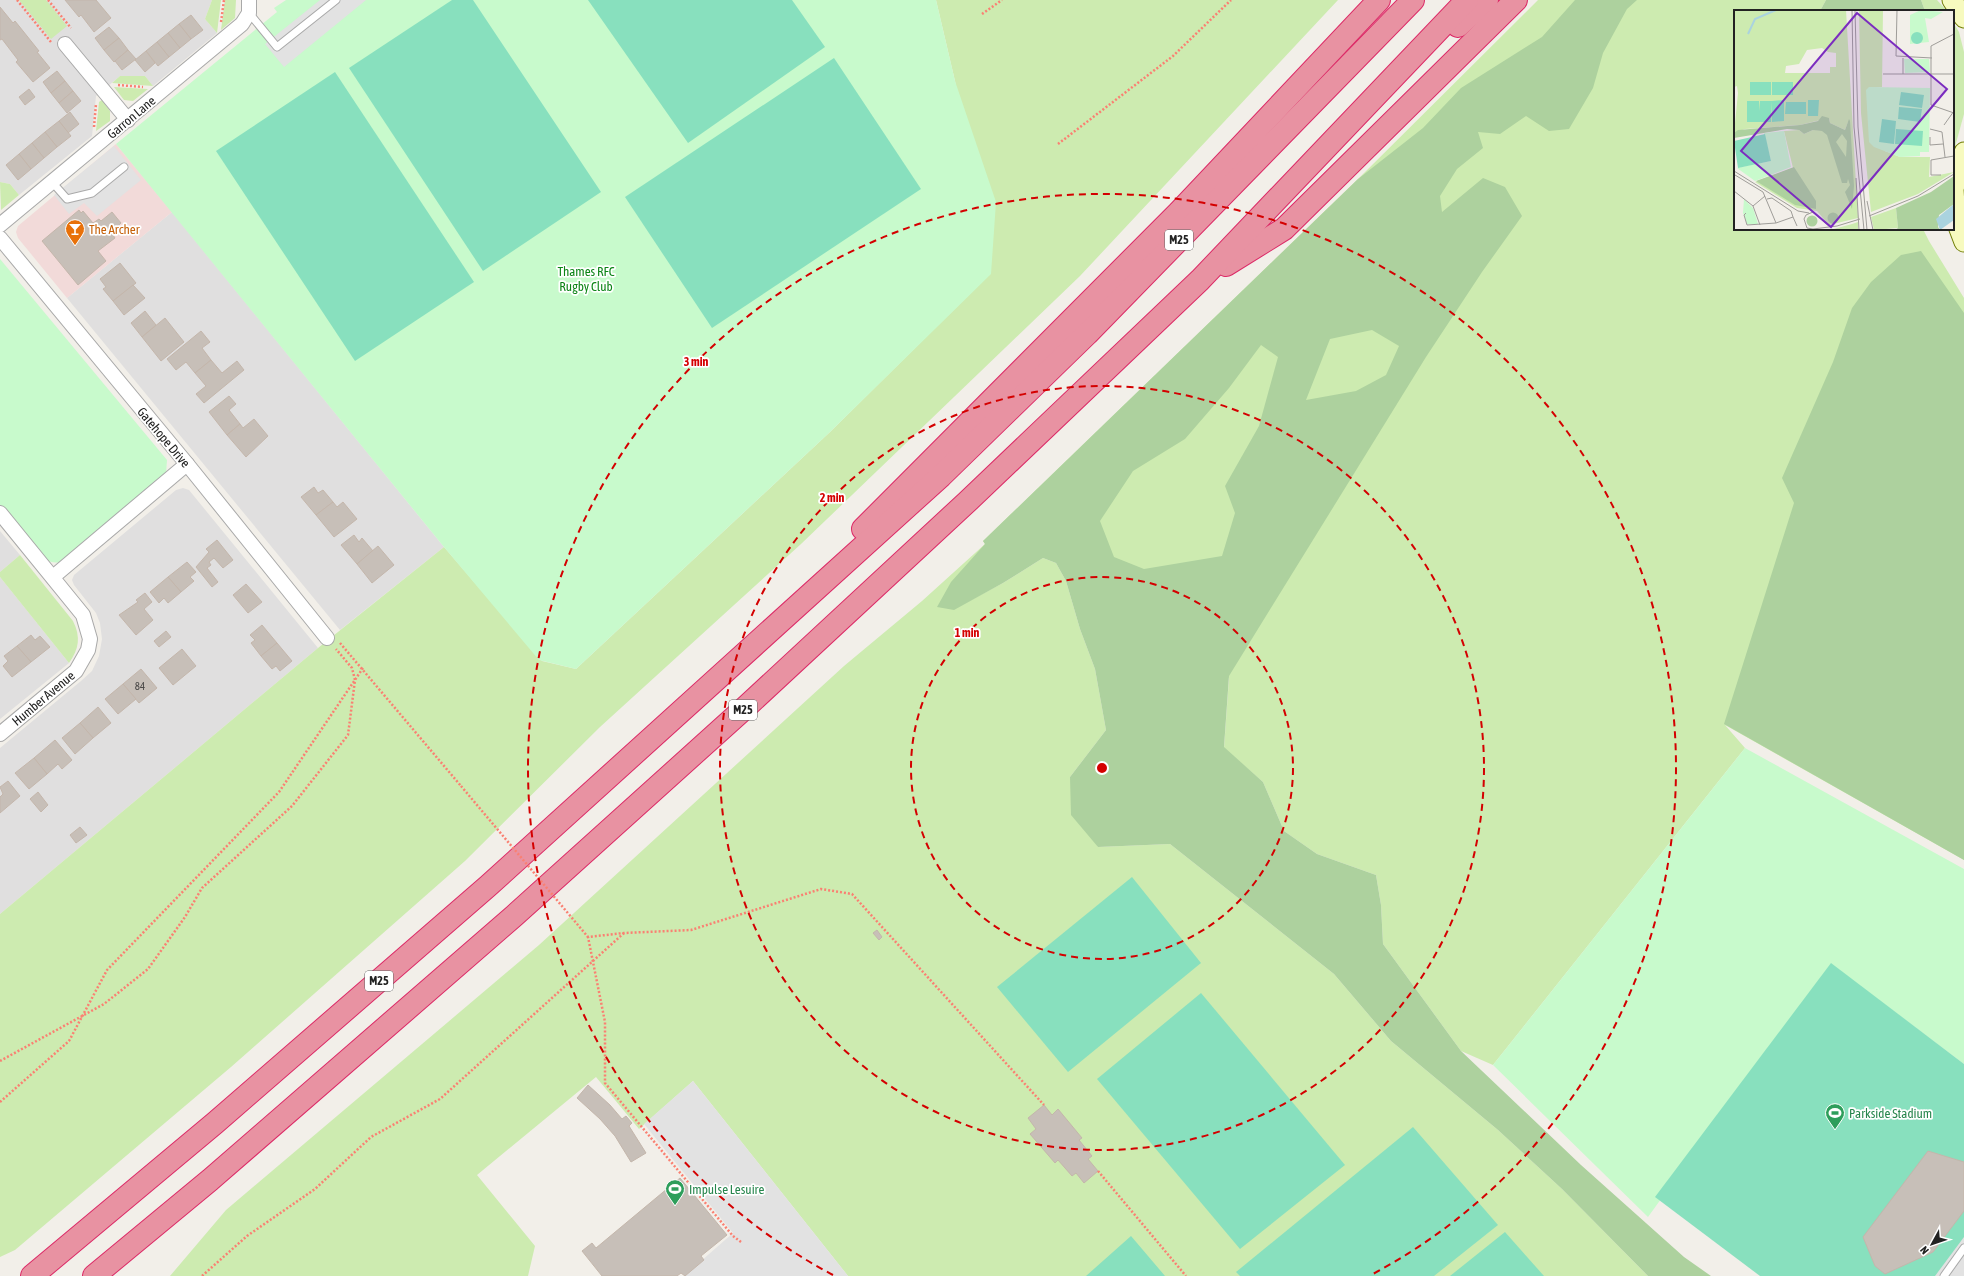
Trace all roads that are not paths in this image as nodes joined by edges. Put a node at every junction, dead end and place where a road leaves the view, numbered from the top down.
1 (336, 0) edge
2 (1379, 0) edge
3 (1413, 0) edge
4 (1467, 0) edge
5 (1487, 0) edge
6 (1516, 0) edge
7 (1952, 0) edge
8 (249, 6) edge
9 (1964, 18) edge
10 (59, 44) road end
11 (1362, 112) junction
12 (128, 120) junction
13 (1963, 157) edge
14 (124, 167) dead end
15 (52, 182) junction
16 (0, 225) edge
17 (0, 238) edge
18 (1964, 242) edge
19 (1200, 280) junction
20 (187, 464) junction
21 (0, 513) edge
22 (53, 577) junction
23 (332, 639) road end
24 (719, 678) junction
25 (0, 734) edge
26 (1964, 1248) edge
27 (32, 1276) edge
28 (94, 1276) edge
29 (1944, 1276) edge

1 - 8 lane
2 - 24 highway, M25
3 - 24 highway, M25
4 - 11 highway, M25
5 - 11 highway, M25
6 - 19 highway, M25
7 - 9 main road
8 - 12 street, Garron Lane
10 - 12 street
11 - 19 highway, M25
12 - 15 street, Garron Lane
13 - 18 main road
14 - 15 lane
15 - 16 street, Garron Lane
17 - 20 street, Gatehope Drive
19 - 28 highway, M25
20 - 22 street
20 - 23 street, Gatehope Drive
21 - 22 street, Humber Avenue
22 - 25 street, Humber Avenue
24 - 27 highway, M25
26 - 29 lane

